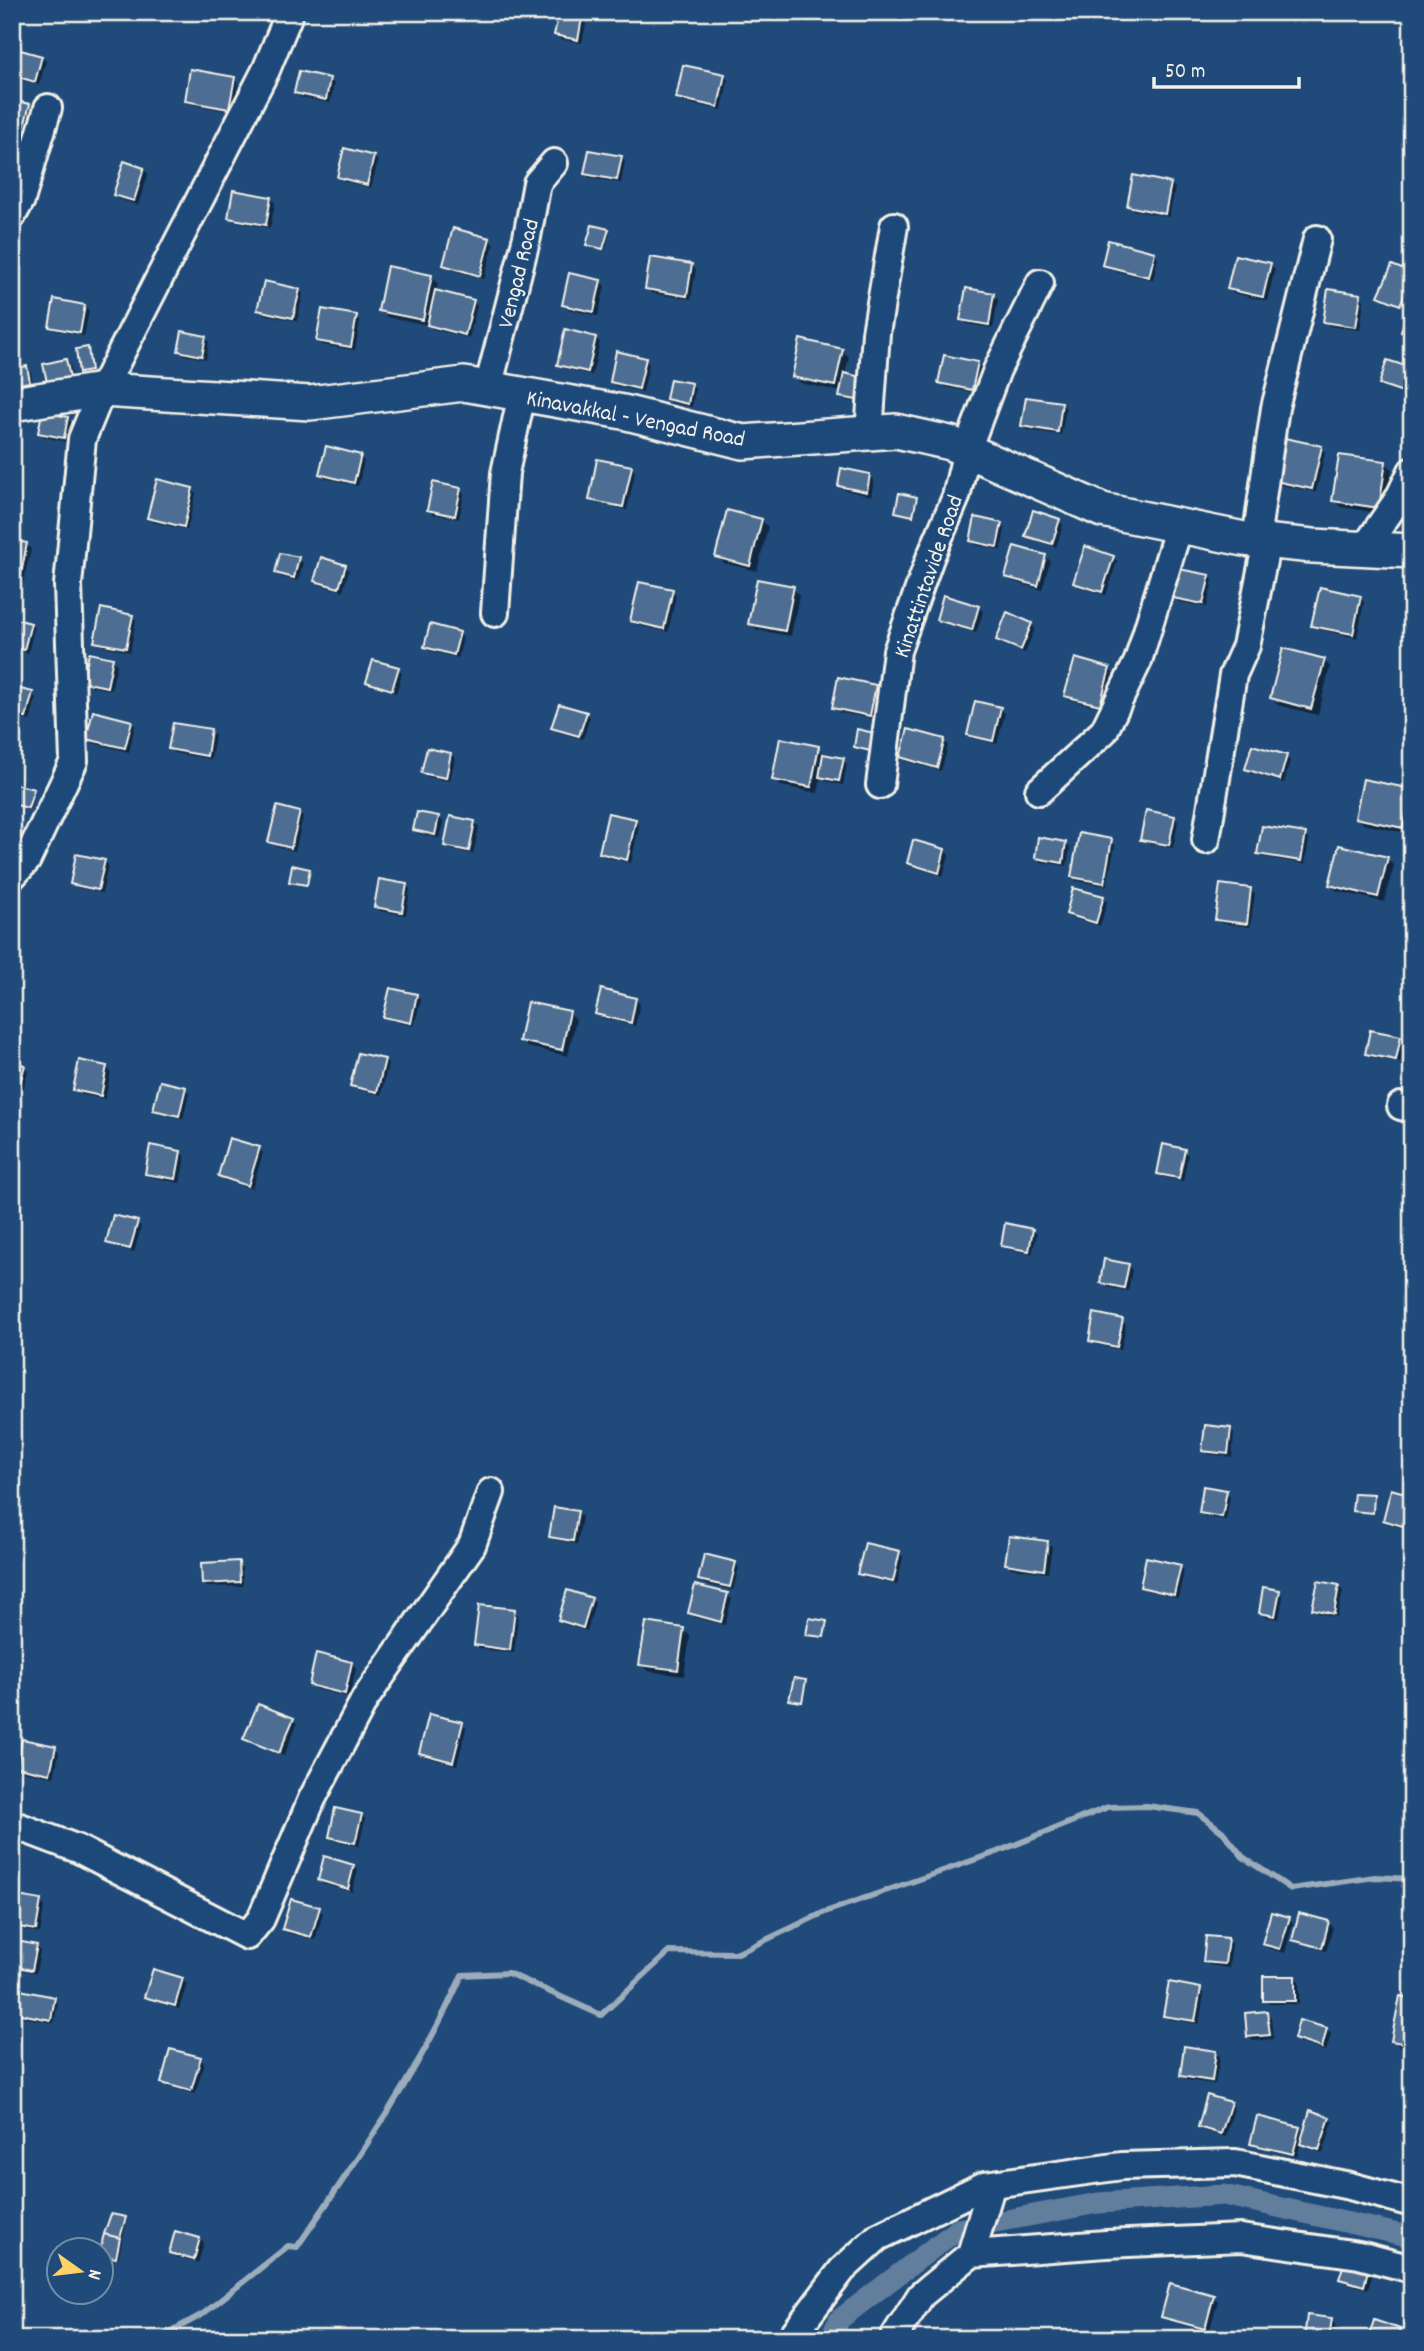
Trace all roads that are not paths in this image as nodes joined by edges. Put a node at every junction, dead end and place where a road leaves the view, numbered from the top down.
1 (290, 12) edge
2 (48, 108) dead end
3 (554, 163) dead end
4 (12, 216) edge
5 (894, 226) dead end
6 (1317, 239) dead end
7 (1040, 283) dead end
8 (488, 388) junction
9 (102, 390) junction
10 (522, 394) junction
11 (12, 404) edge
12 (869, 433) junction
13 (967, 450) junction
14 (1412, 471) edge
15 (1179, 526) junction
16 (1261, 541) junction
17 (1364, 548) junction
18 (1412, 551) edge
19 (495, 612) dead end
20 (880, 785) dead end
21 (1039, 791) dead end
22 (1206, 840) dead end
23 (12, 876) edge
24 (491, 1492) dead end
25 (12, 1824) edge
26 (992, 2184) junction
27 (1412, 2203) edge
28 (971, 2254) junction
29 (1412, 2269) edge
30 (790, 2339) edge
31 (893, 2339) edge

1 - 9 street
2 - 4 street
3 - 8 street, Vengad Road
5 - 12 street
6 - 16 street
7 - 13 street, Kinattintavide Road
8 - 9 main road, Kinavakkal - Vengad Road
8 - 10 main road, Kinavakkal - Vengad Road
9 - 11 main road, Kinavakkal - Vengad Road
9 - 23 street
10 - 12 main road, Kinavakkal - Vengad Road
10 - 19 street
12 - 13 main road, Kinavakkal - Vengad Road
13 - 15 main road, Kinavakkal - Vengad Road
13 - 20 street, Kinattintavide Road
14 - 17 street
15 - 16 main road, Kinavakkal - Vengad Road
15 - 21 street
16 - 17 main road, Kinavakkal - Vengad Road
16 - 22 street
17 - 18 main road, Kinavakkal - Vengad Road
24 - 25 street
26 - 27 street
26 - 28 street
26 - 30 street
28 - 29 street
28 - 31 street

